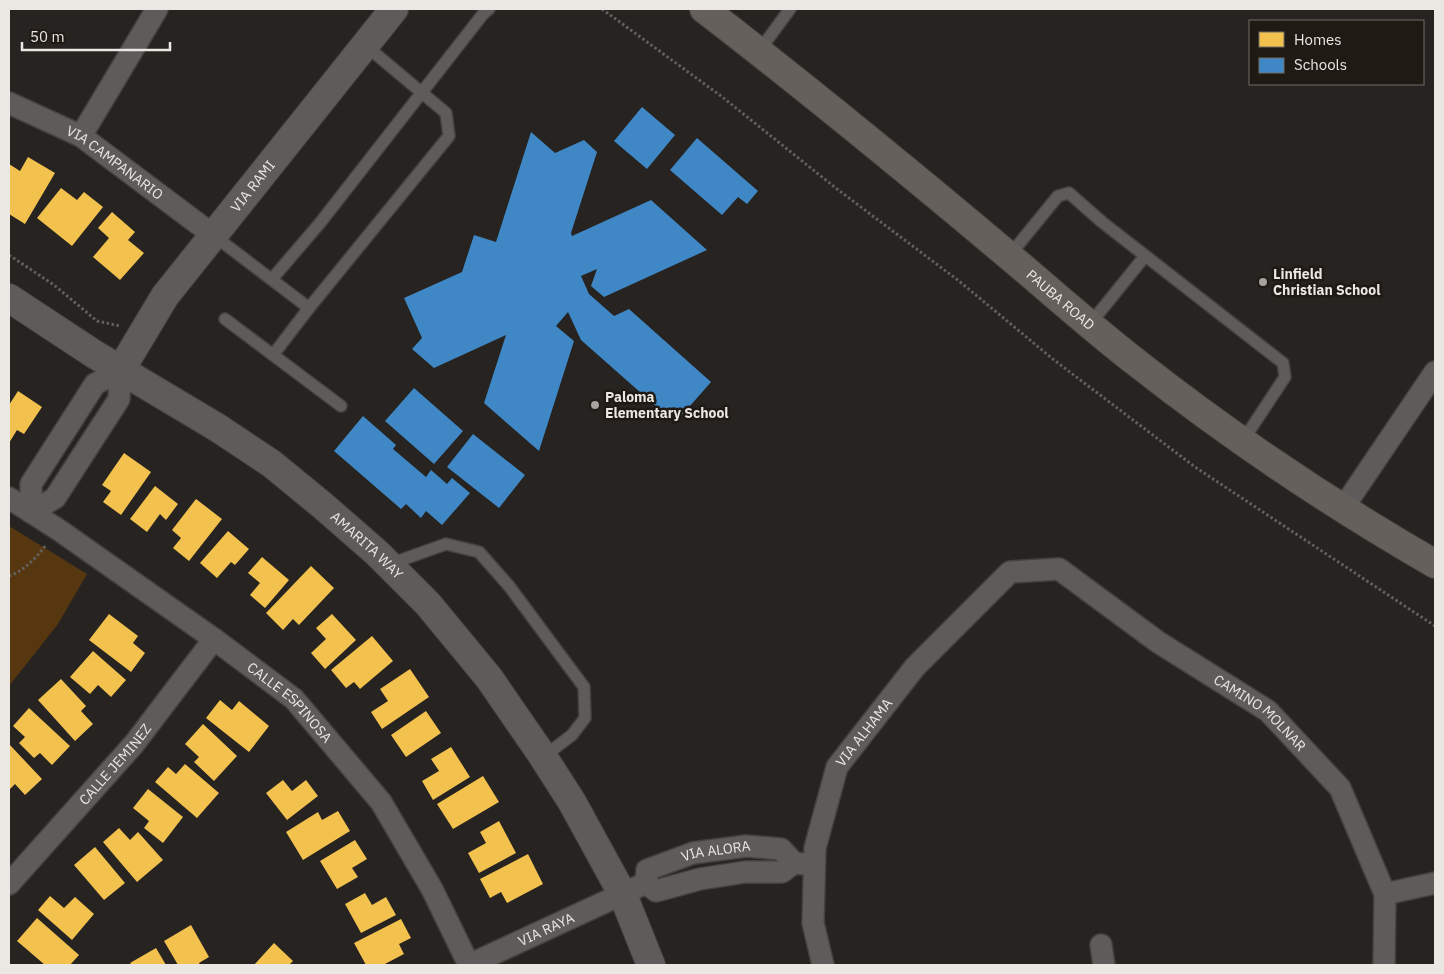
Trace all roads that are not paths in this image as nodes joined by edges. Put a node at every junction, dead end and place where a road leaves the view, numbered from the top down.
1 (157, 9) edge
2 (394, 9) edge
3 (489, 9) edge
4 (704, 9) edge
5 (790, 9) edge
6 (365, 45) junction
7 (759, 51) junction
8 (422, 93) junction
9 (9, 103) edge
10 (81, 136) junction
11 (213, 235) junction
12 (1009, 256) junction
13 (1145, 256) junction
14 (272, 280) junction
15 (9, 298) edge
16 (309, 308) junction
17 (225, 319) dead end
18 (1089, 325) junction
19 (273, 355) junction
20 (120, 370) junction
21 (1435, 372) edge
22 (340, 406) dead end
23 (1242, 442) junction
24 (9, 498) edge
25 (1343, 508) junction
26 (31, 512) junction
27 (388, 564) junction
28 (1435, 564) edge
29 (1010, 572) joint
30 (214, 639) junction
31 (543, 757) junction
32 (804, 864) junction
33 (1435, 883) edge
34 (9, 884) edge
35 (635, 889) junction
36 (1385, 894) junction
37 (469, 965) edge
38 (652, 965) edge
39 (823, 965) edge
40 (1384, 965) edge

1 - 10 street
2 - 6 street, VIA RAMI
3 - 8 lane
4 - 7 main road, PAUBA ROAD
5 - 7 lane
6 - 8 lane
6 - 11 street, VIA RAMI
7 - 12 main road, PAUBA ROAD
8 - 14 lane
8 - 16 lane
9 - 10 street, VIA CAMPANARIO
10 - 11 street, VIA CAMPANARIO
11 - 14 lane
11 - 20 street, VIA RAMI
12 - 13 lane
12 - 18 main road, PAUBA ROAD
13 - 18 lane
13 - 23 lane
14 - 16 lane
15 - 20 street, AMARITA WAY
16 - 19 lane
17 - 19 lane
18 - 23 main road, PAUBA ROAD
19 - 22 lane
20 - 26 street, VIA RAMI
20 - 26 street, VIA RAMI
20 - 27 street, AMARITA WAY
21 - 25 street
23 - 25 main road, PAUBA ROAD
24 - 26 street, CALLE ESPINOSA
25 - 28 main road, PAUBA ROAD
26 - 30 street, CALLE ESPINOSA
27 - 31 street, AMARITA WAY
27 - 31 lane
29 - 32 street, VIA ALHAMA
29 - 36 street, CAMINO MOLNAR
30 - 34 street, CALLE JEMINEZ
30 - 37 street, CALLE ESPINOSA
31 - 35 street, AMARITA WAY
32 - 35 street, VIA ALORA
32 - 39 street, VIA ALHAMA
33 - 36 street
35 - 37 street, VIA RAYA
35 - 38 street, AMARITA WAY
36 - 40 street, CAMINO MOLNAR

